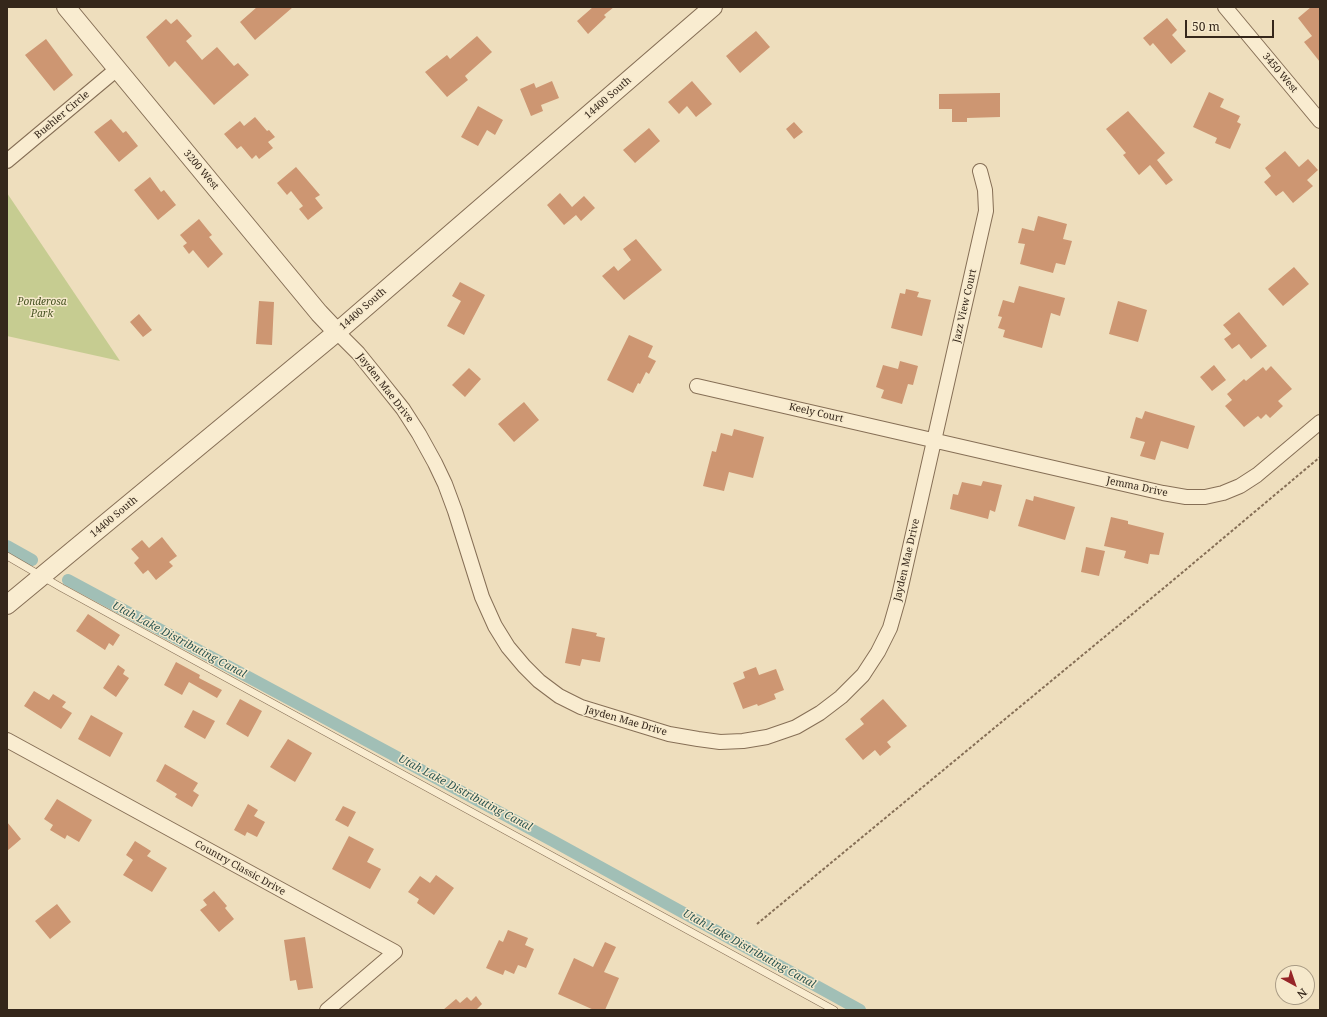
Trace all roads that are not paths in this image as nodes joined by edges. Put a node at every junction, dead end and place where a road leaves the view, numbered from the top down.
1 (66, 7) edge
2 (713, 7) edge
3 (1225, 7) edge
4 (117, 69) junction
5 (1320, 121) edge
6 (7, 161) edge
7 (980, 171) dead end
8 (337, 332) junction
9 (697, 386) dead end
10 (1320, 422) edge
11 (934, 440) junction
12 (7, 556) edge
13 (42, 576) junction
14 (7, 605) edge
15 (7, 740) edge
16 (327, 1010) edge
17 (834, 1010) edge

1 - 4 street, 3200 West
2 - 8 street, 14400 South
3 - 5 street, 3450 West
4 - 6 street, Buehler Circle
4 - 8 street, 3200 West
7 - 11 street, Jazz View Court
8 - 11 street, Jayden Mae Drive
8 - 13 street, 14400 South
9 - 11 street, Keely Court
10 - 11 street, Jemma Drive
12 - 13 lane
13 - 14 street, 14400 South
13 - 17 lane
15 - 16 street, Country Classic Drive

